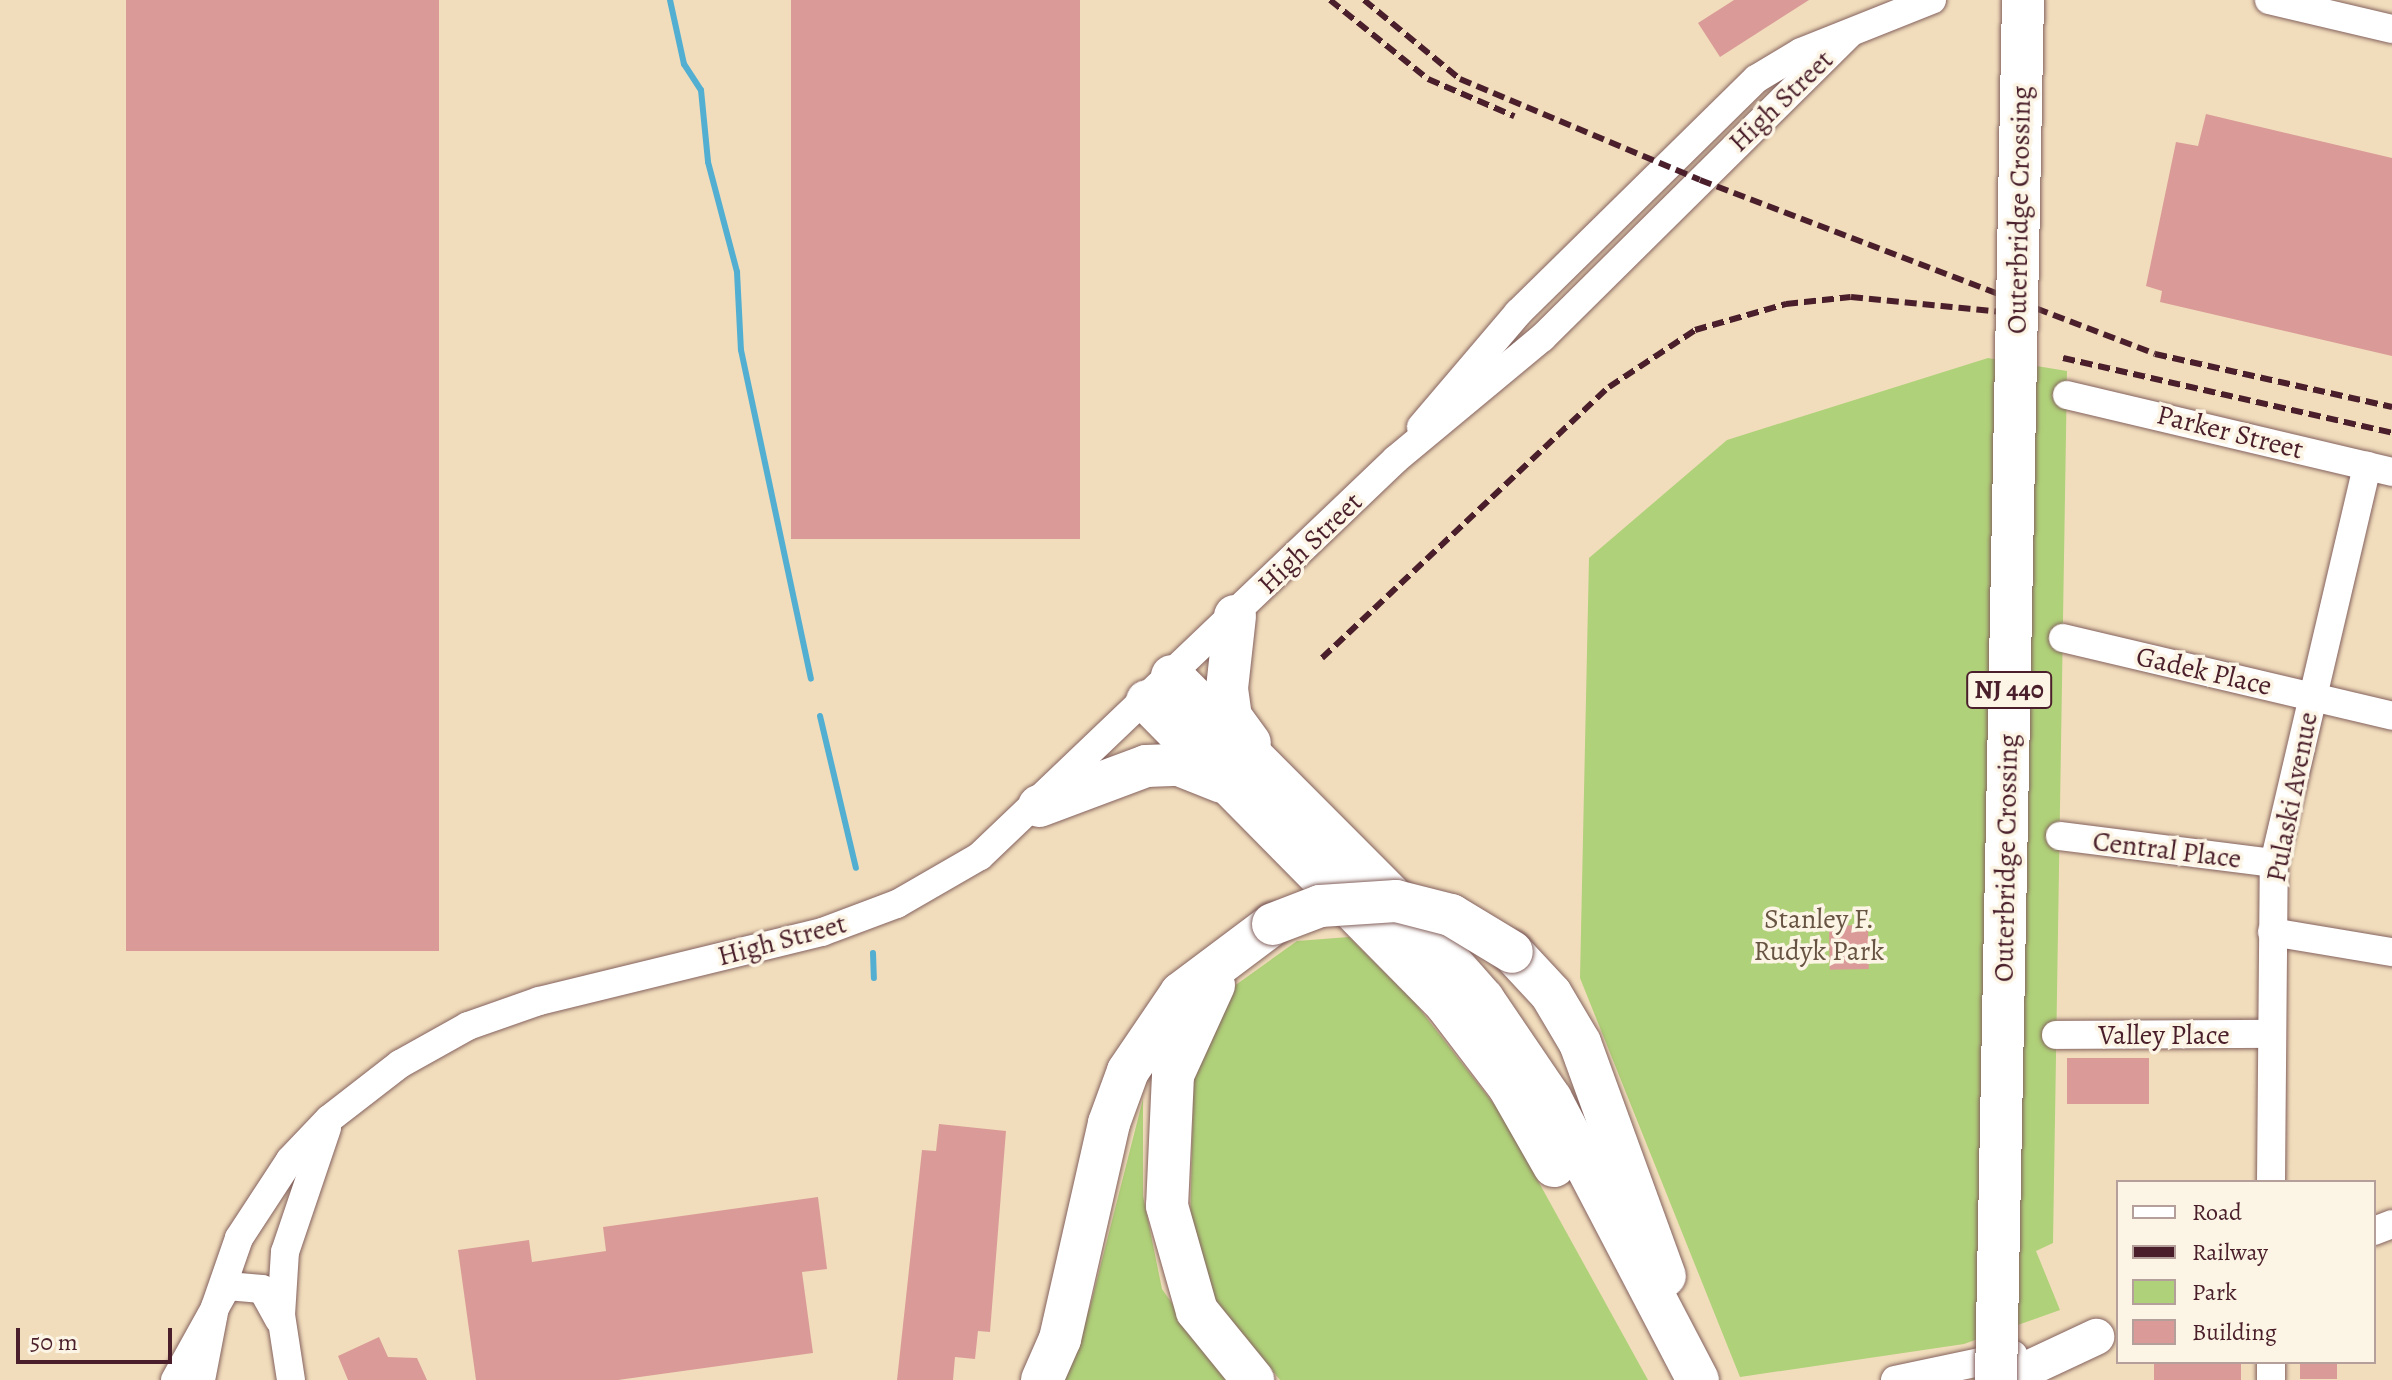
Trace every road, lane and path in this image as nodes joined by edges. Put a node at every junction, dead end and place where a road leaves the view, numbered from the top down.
1 (1932, 0) edge
2 (2023, 0) edge
3 (2047, 0) edge
4 (2269, 0) edge
5 (2392, 29) edge
6 (2067, 395) dead end
7 (2380, 469) edge
8 (1235, 616) junction
9 (2063, 638) dead end
10 (1160, 688) junction
11 (2311, 697) junction
12 (2392, 716) edge
13 (1250, 780) junction
14 (1039, 806) junction
15 (2060, 836) dead end
16 (2274, 863) junction
17 (1273, 924) junction
18 (2272, 932) junction
19 (2392, 952) edge
20 (2272, 1034) junction
21 (2056, 1035) dead end
22 (329, 1119) junction
23 (2271, 1180) edge
24 (1646, 1288) junction
25 (219, 1292) junction
26 (282, 1332) junction
27 (2107, 1333) edge
28 (1245, 1373) edge
29 (1686, 1378) edge
30 (175, 1380) edge
31 (201, 1380) edge
32 (291, 1380) edge
33 (1042, 1380) edge
34 (1895, 1380) edge
35 (1996, 1380) edge
36 (2004, 1380) edge
37 (2021, 1380) edge

1 - 8 street, High Street
2 - 35 highway, Outerbridge Crossing / NJ 440, bridge
3 - 37 highway, Outerbridge Crossing / NJ 440
4 - 5 street
6 - 7 street, Parker Street
7 - 11 street, Pulaski Avenue
8 - 10 street, High Street
8 - 13 highway
9 - 11 street, Gadek Place
10 - 13 highway
10 - 14 street, High Street
11 - 12 street, Gadek Place
11 - 16 street, Pulaski Avenue
13 - 14 highway
13 - 24 highway
14 - 22 street, High Street
15 - 16 street, Central Place
16 - 18 street, Pulaski Avenue
17 - 24 highway, bridge
17 - 28 highway
17 - 33 highway
18 - 19 street
18 - 20 street, Pulaski Avenue
20 - 21 street, Valley Place
20 - 23 street, Pulaski Avenue
22 - 25 street, High Street
22 - 26 street
24 - 29 highway
25 - 26 street
25 - 30 street
25 - 31 street, High Street
26 - 32 street
27 - 34 street
27 - 36 main road

